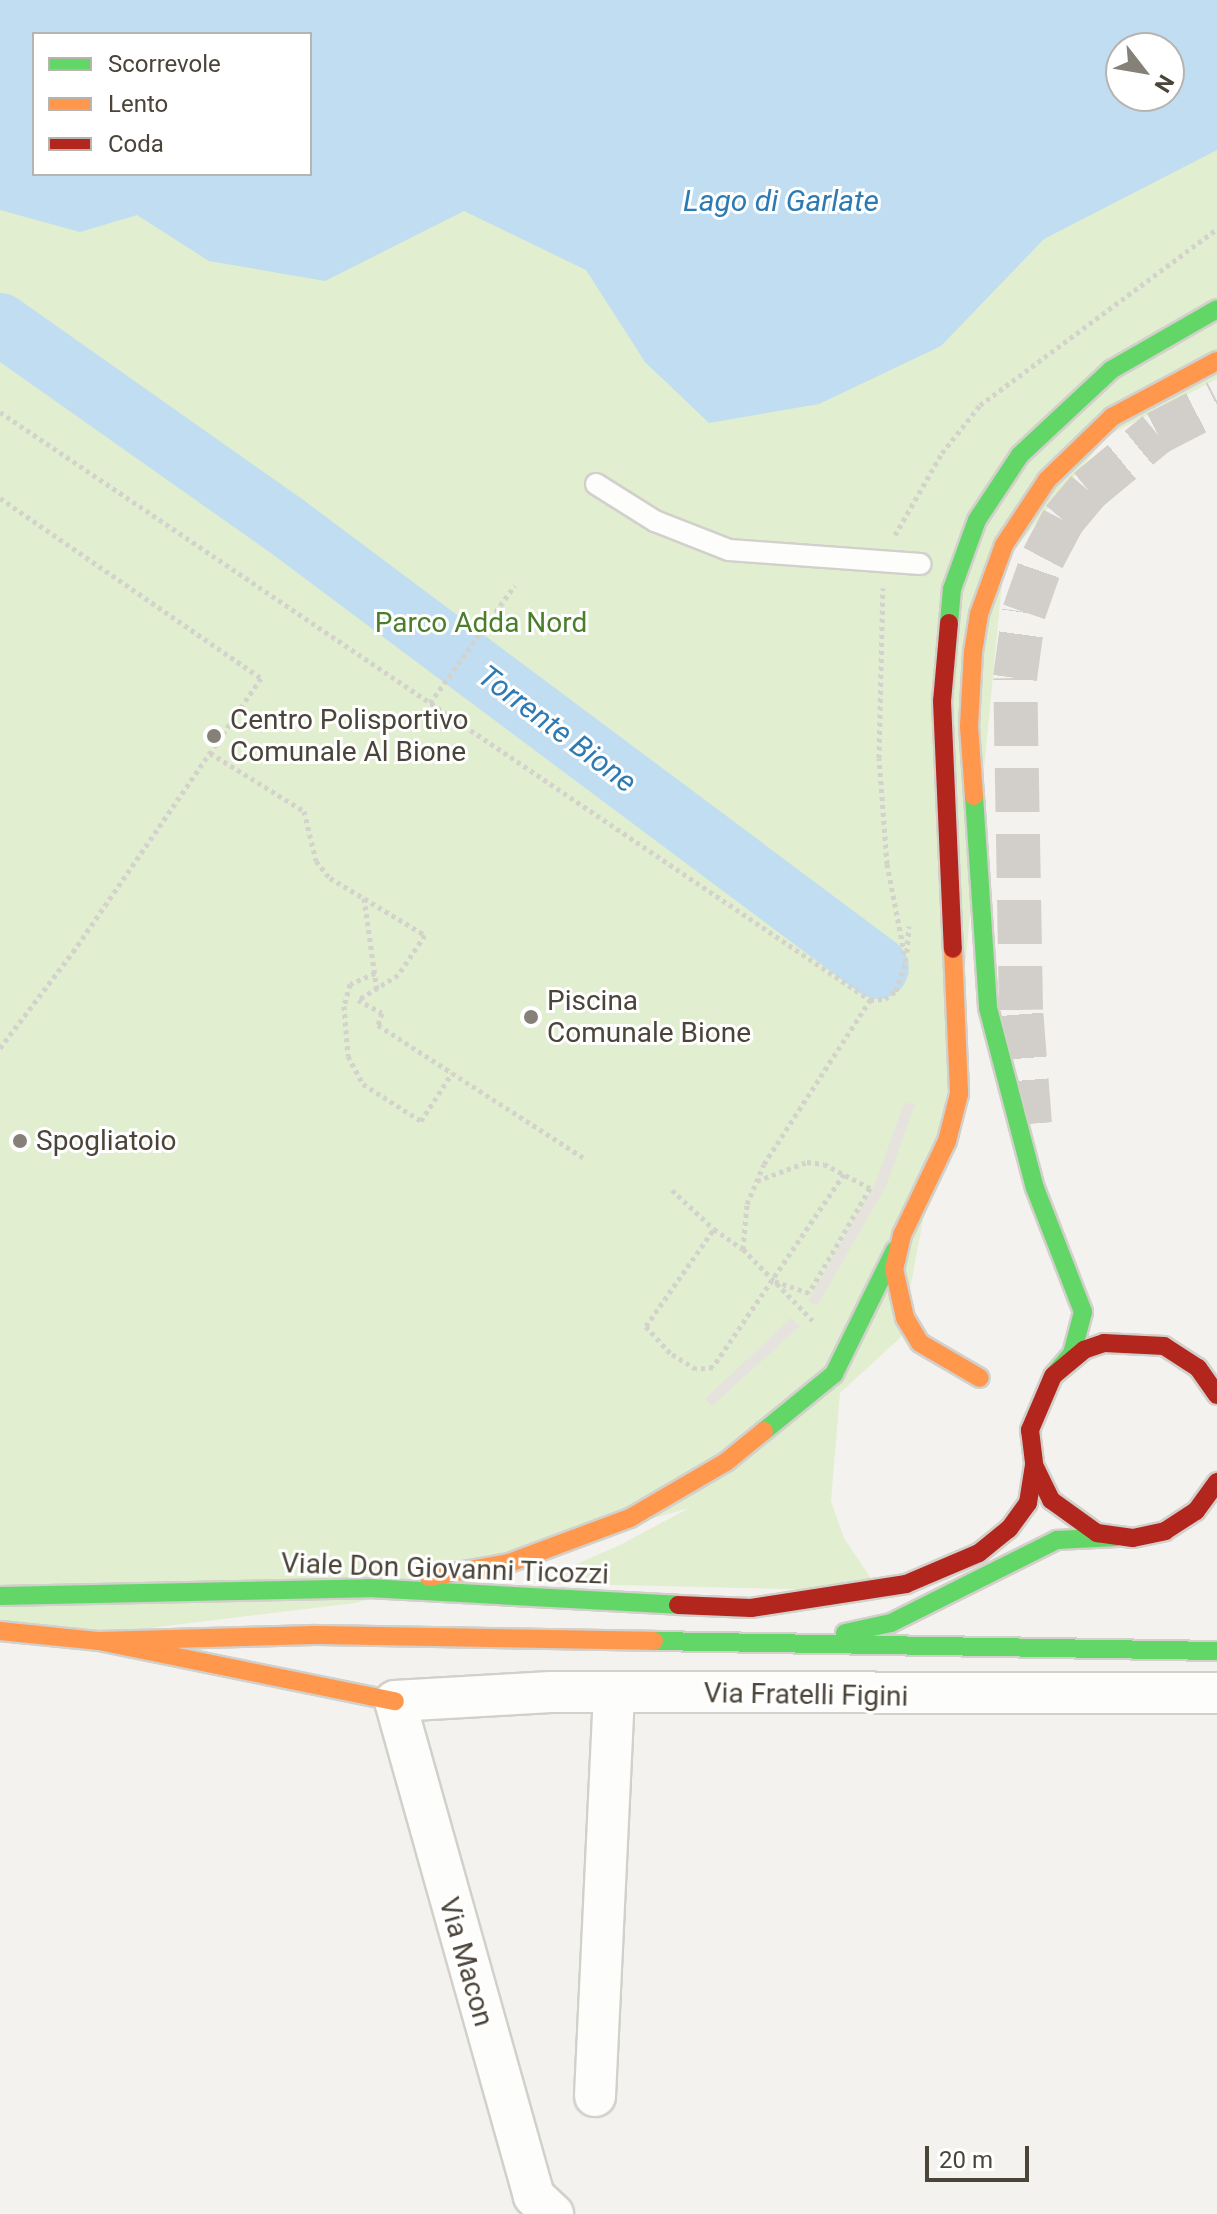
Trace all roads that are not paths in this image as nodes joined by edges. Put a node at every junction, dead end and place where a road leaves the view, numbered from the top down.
1 (1217, 309) edge
2 (1217, 361) edge
3 (596, 484) dead end
4 (920, 564) dead end
5 (902, 1235) junction
6 (1198, 1368) junction
7 (1217, 1371) edge
8 (1053, 1376) junction
9 (1026, 1383) dead end
10 (1001, 1386) dead end
11 (1217, 1395) edge
12 (1017, 1413) dead end
13 (1032, 1458) junction
14 (1217, 1482) edge
15 (1217, 1504) edge
16 (1180, 1523) junction
17 (1116, 1537) junction
18 (368, 1588) junction
19 (0, 1596) edge
20 (0, 1631) edge
21 (99, 1641) junction
22 (772, 1646) junction
23 (1217, 1651) edge
24 (614, 1693) junction
25 (1217, 1693) edge
26 (395, 1701) junction
27 (595, 2096) dead end
28 (553, 2214) edge

1 - 5 main road
2 - 8 main road, Viale Don Giovanni Ticozzi
3 - 4 lane
5 - 10 main road
5 - 18 main road
6 - 7 main road
6 - 8 main road
6 - 11 main road
8 - 9 main road
8 - 13 main road, Viale Don Giovanni Ticozzi
12 - 13 main road
13 - 17 main road
13 - 18 main road, Viale Don Giovanni Ticozzi
14 - 16 main road
15 - 16 main road
16 - 17 main road
17 - 22 main road
18 - 19 main road, Viale Don Giovanni Ticozzi
20 - 21 main road
21 - 22 main road
21 - 26 main road
22 - 23 main road
24 - 25 street, Via Fratelli Figini
24 - 26 street, Via Fratelli Figini
24 - 27 street
26 - 28 street, Via Macon

